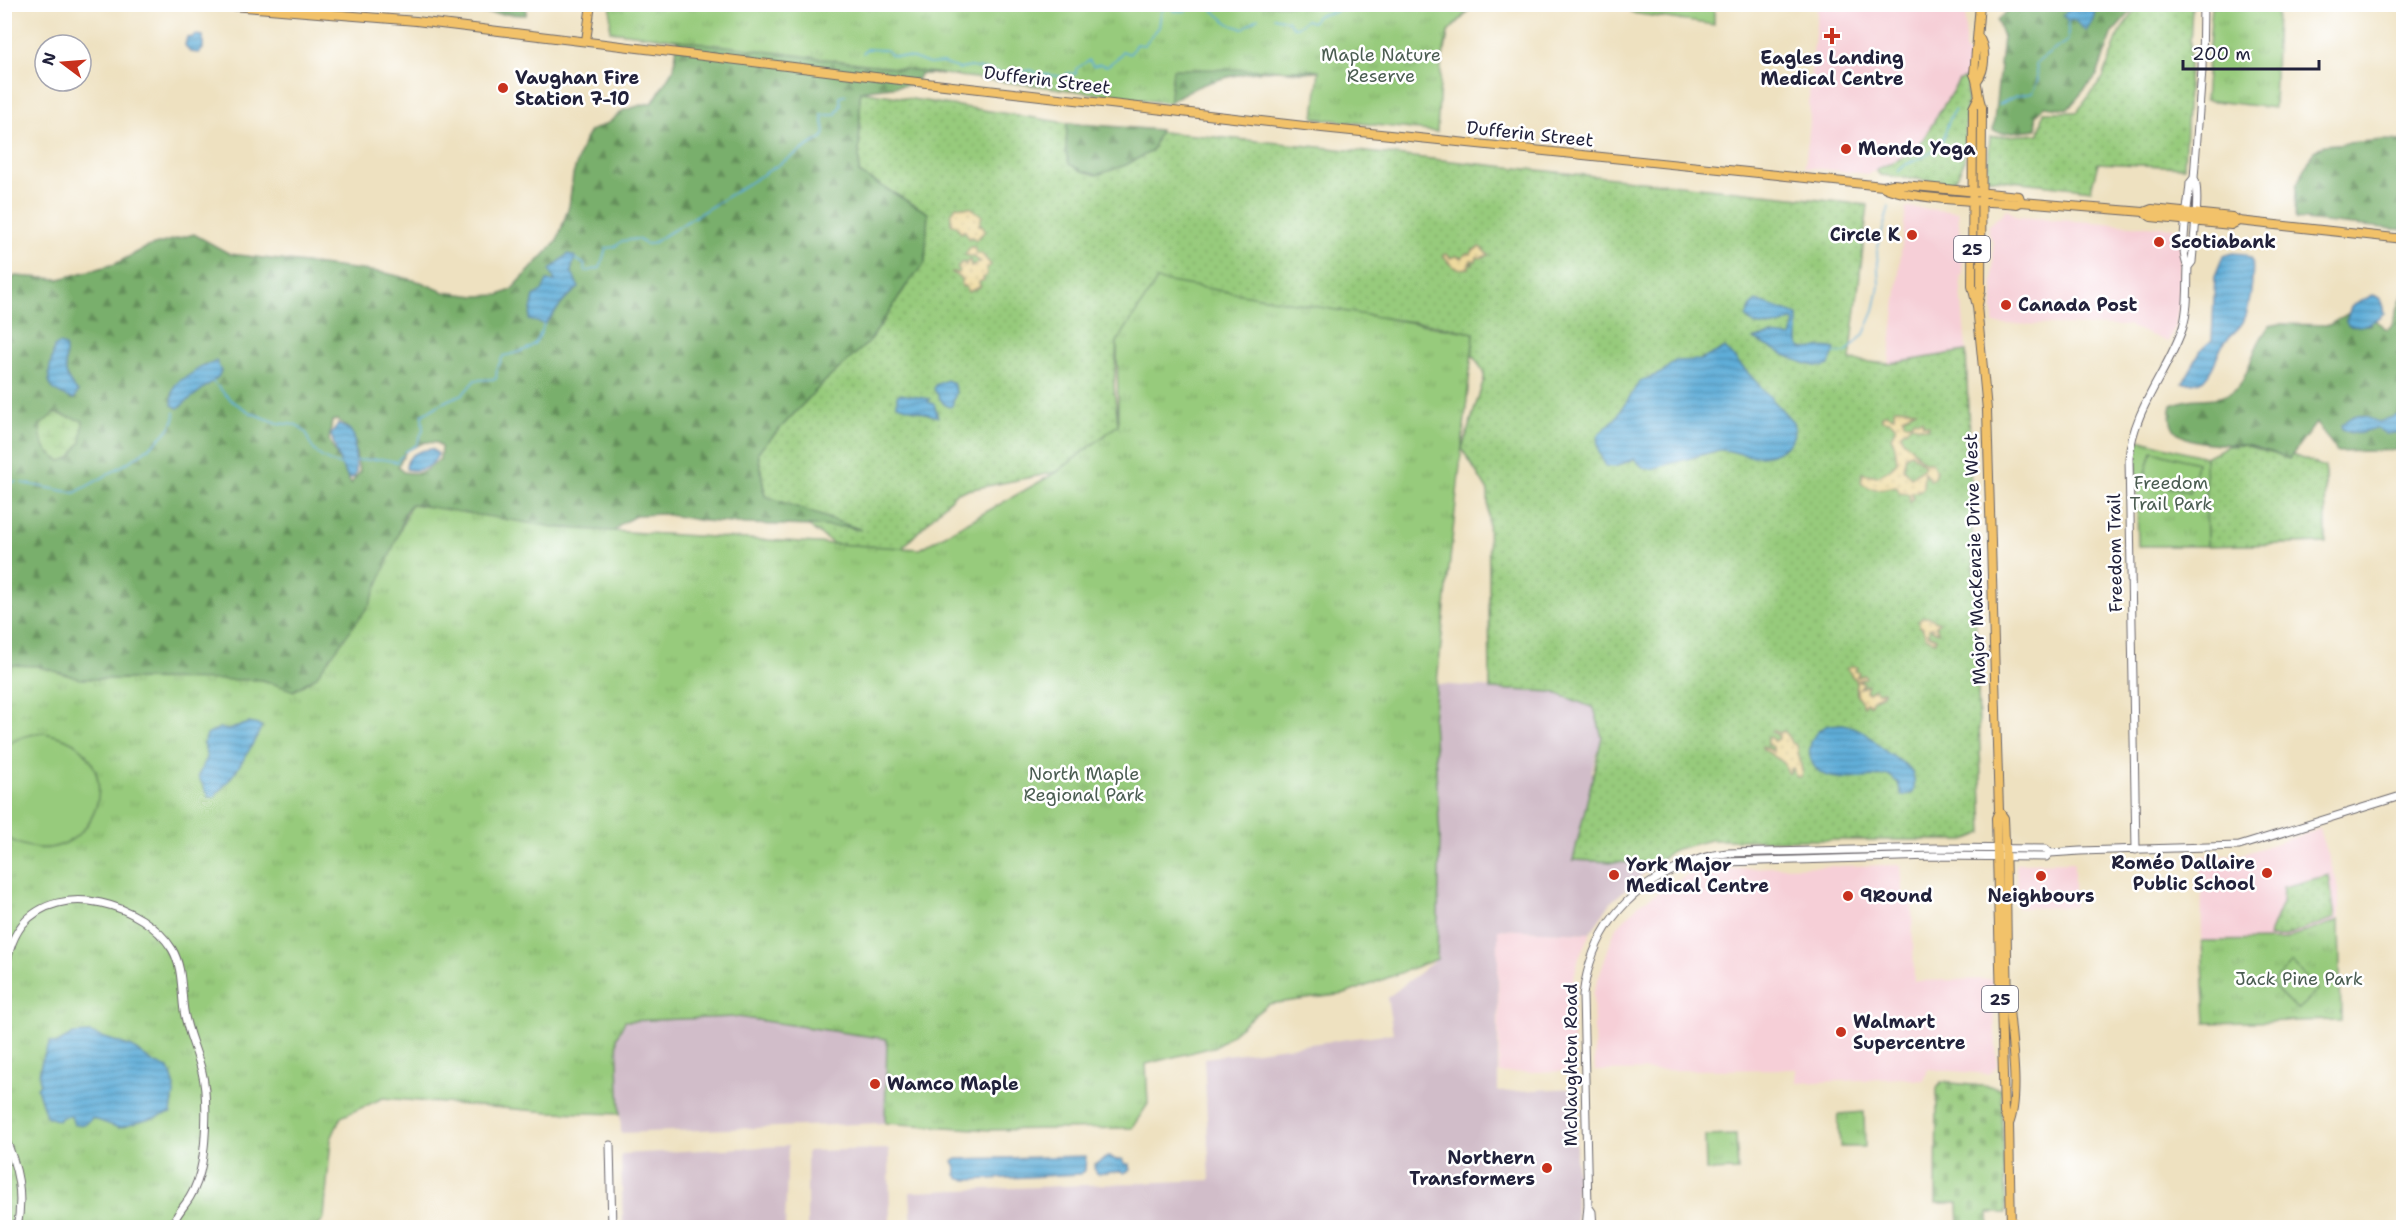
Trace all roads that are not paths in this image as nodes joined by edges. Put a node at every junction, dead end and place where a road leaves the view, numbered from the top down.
1 (207, 4) edge
2 (591, 4) edge
3 (1980, 4) edge
4 (2203, 4) edge
5 (586, 41) junction
6 (1976, 196) junction
7 (2191, 217) junction
8 (2403, 239) edge
9 (2403, 795) edge
10 (2136, 850) junction
11 (2001, 852) junction
12 (4, 981) edge
13 (4, 1136) edge
14 (610, 1145) dead end
15 (1588, 1206) junction
16 (17, 1227) edge
17 (171, 1227) edge
18 (612, 1227) edge
19 (1586, 1227) edge
20 (1593, 1227) edge
21 (2011, 1227) edge

1 - 5 main road, Dufferin Street
2 - 5 main road
3 - 6 main road, Major MacKenzie Drive West / 25
4 - 7 street, Freedom Trail
5 - 6 main road, Dufferin Street
6 - 7 main road, Dufferin Street
6 - 11 main road, Major MacKenzie Drive West / 25
7 - 8 main road, Dufferin Street
7 - 10 street, Freedom Trail
9 - 10 street, McNaughton Road
10 - 11 street, McNaughton Road
11 - 15 street, McNaughton Road
11 - 21 main road, Major MacKenzie Drive West / 25
12 - 17 street
13 - 16 street
14 - 18 street
15 - 19 street, McNaughton Road
15 - 20 street, McNaughton Road

